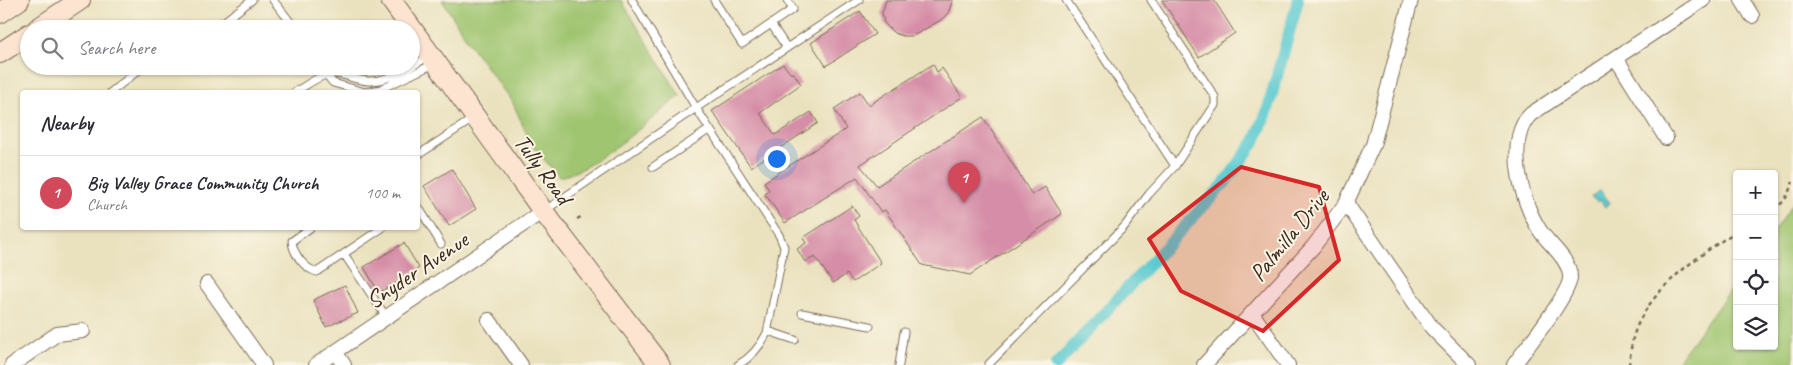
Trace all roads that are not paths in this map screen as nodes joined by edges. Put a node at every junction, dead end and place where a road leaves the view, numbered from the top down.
1 (19, 0) edge
2 (80, 0) edge
3 (252, 0) edge
4 (273, 0) edge
5 (391, 0) edge
6 (632, 0) edge
7 (714, 0) edge
8 (787, 0) edge
9 (859, 0) edge
10 (1066, 0) edge
11 (1151, 0) edge
12 (1411, 0) edge
13 (1703, 0) edge
14 (1742, 0) edge
15 (0, 13) edge
16 (1752, 16) dead end
17 (50, 20) edge
18 (226, 20) edge
19 (289, 20) edge
20 (405, 20) edge
21 (771, 24) junction
22 (20, 40) edge
23 (420, 41) edge
24 (787, 48) junction
25 (0, 53) edge
26 (1616, 58) junction
27 (433, 59) junction
28 (420, 64) edge
29 (420, 66) edge
30 (133, 75) edge
31 (325, 75) joint
32 (342, 75) edge
33 (392, 75) edge
34 (405, 75) edge
35 (114, 90) edge
36 (299, 90) edge
37 (358, 90) edge
38 (376, 90) edge
39 (696, 108) junction
40 (474, 118) junction
41 (710, 130) junction
42 (1666, 138) dead end
43 (420, 154) edge
44 (1175, 166) junction
45 (653, 167) dead end
46 (1346, 203) junction
47 (420, 209) edge
48 (543, 211) junction
49 (307, 230) edge
50 (379, 230) edge
51 (440, 244) dead end
52 (344, 254) junction
53 (207, 284) dead end
54 (802, 313) dead end
55 (1252, 313) junction
56 (387, 318) junction
57 (489, 320) dead end
58 (870, 326) dead end
59 (83, 331) dead end
60 (768, 331) junction
61 (904, 332) dead end
62 (795, 340) dead end
63 (335, 352) junction
64 (12, 365) edge
65 (264, 365) edge
66 (316, 365) edge
67 (344, 365) edge
68 (521, 365) edge
69 (660, 365) edge
70 (738, 365) edge
71 (899, 365) edge
72 (988, 365) edge
73 (1204, 365) edge
74 (1288, 365) edge
75 (1469, 365) edge
76 (1514, 365) edge

1 - 15 main road
2 - 17 main road
3 - 18 lane
4 - 19 lane
5 - 20 main road, Tully Road
6 - 39 lane
7 - 21 lane
8 - 21 lane
9 - 24 lane
10 - 44 lane
11 - 44 lane
12 - 46 street, Palmilla Drive
13 - 26 street
14 - 16 street
21 - 24 lane
22 - 25 main road
23 - 27 main road, Tully Road
24 - 39 lane
26 - 42 street
26 - 76 street
27 - 28 lane
27 - 29 lane
27 - 40 main road, Tully Road
30 - 35 lane
31 - 36 lane
31 - 37 lane
32 - 33 lane
34 - 38 lane
39 - 41 lane
39 - 48 lane
40 - 43 lane
40 - 48 main road, Tully Road
41 - 45 lane
41 - 60 lane
44 - 72 lane
46 - 55 street, Palmilla Drive
46 - 75 street
47 - 51 lane
48 - 56 street, Snyder Avenue
48 - 69 main road, Tully Road
49 - 52 lane
50 - 52 lane
52 - 56 lane
53 - 65 street
54 - 58 lane
55 - 73 street, Palmilla Drive
55 - 74 street
56 - 63 street, Snyder Avenue
57 - 68 street
59 - 64 street
60 - 62 lane
60 - 70 lane
61 - 71 lane
63 - 66 street, Snyder Avenue
63 - 67 street

